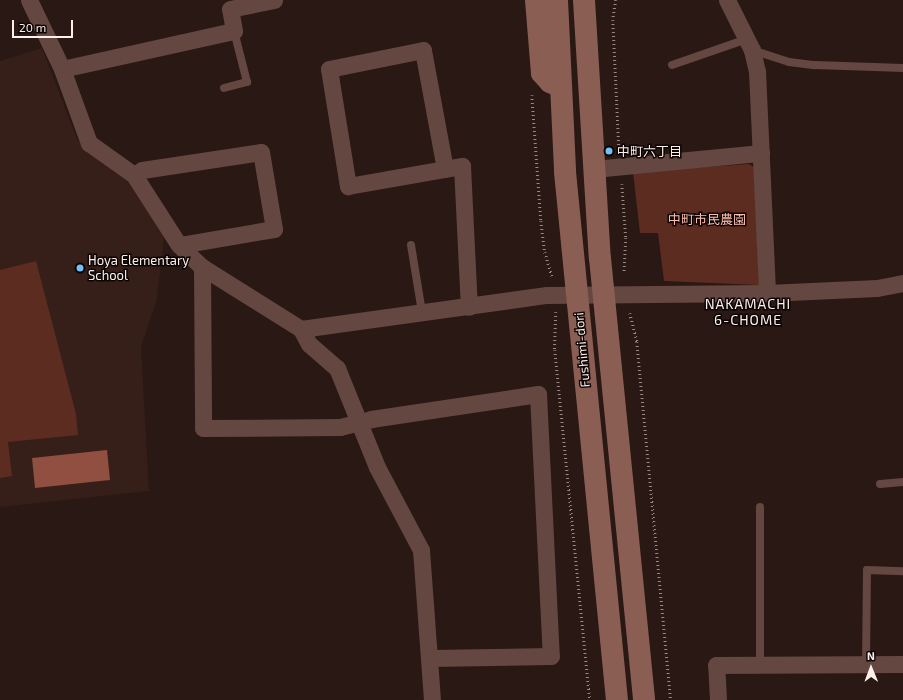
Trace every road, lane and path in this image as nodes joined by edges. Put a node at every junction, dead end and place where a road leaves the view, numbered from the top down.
1 (29, 0) edge
2 (274, 0) edge
3 (536, 0) edge
4 (557, 0) edge
5 (616, 0) edge
6 (727, 0) edge
7 (588, 3) edge
8 (234, 31) junction
9 (750, 44) junction
10 (672, 65) dead end
11 (903, 68) edge
12 (62, 69) junction
13 (531, 87) dead end
14 (561, 87) junction
15 (224, 88) dead end
16 (761, 154) junction
17 (620, 166) junction
18 (445, 169) junction
19 (594, 169) junction
20 (134, 175) junction
21 (179, 245) junction
22 (411, 245) dead end
23 (202, 267) junction
24 (903, 283) edge
25 (767, 293) junction
26 (614, 294) junction
27 (567, 295) junction
28 (469, 307) junction
29 (422, 312) junction
30 (301, 329) junction
31 (359, 423) junction
32 (903, 482) edge
33 (880, 484) dead end
34 (760, 507) dead end
35 (903, 570) edge
36 (430, 658) junction
37 (760, 664) junction
38 (866, 664) junction
39 (903, 664) edge
40 (432, 700) edge
41 (590, 700) edge
42 (616, 700) edge
43 (644, 700) edge
44 (672, 700) edge
45 (718, 700) edge

1 - 12 street
2 - 8 street
3 - 14 main road
4 - 14 main road, Fushimi-dori
5 - 17 path
6 - 9 street
7 - 19 main road, Fushimi-dori
8 - 12 street
8 - 15 lane
9 - 10 lane
9 - 11 lane
9 - 16 street
12 - 20 street
13 - 27 path
14 - 27 main road, Fushimi-dori
16 - 17 street
16 - 25 street
17 - 19 street
17 - 26 path
18 - 18 street
18 - 28 street
19 - 26 main road, Fushimi-dori
20 - 21 street
20 - 21 street
21 - 23 street
22 - 29 lane
23 - 30 street
23 - 31 street
24 - 25 street
25 - 26 street
26 - 27 street
26 - 43 main road, Fushimi-dori
26 - 44 path
27 - 28 street
27 - 41 path
27 - 42 main road, Fushimi-dori
28 - 29 street
29 - 30 street
30 - 31 street
31 - 36 street
31 - 36 street
32 - 33 lane
34 - 37 lane
35 - 38 lane
36 - 40 street
37 - 38 street
37 - 45 street
38 - 39 street

